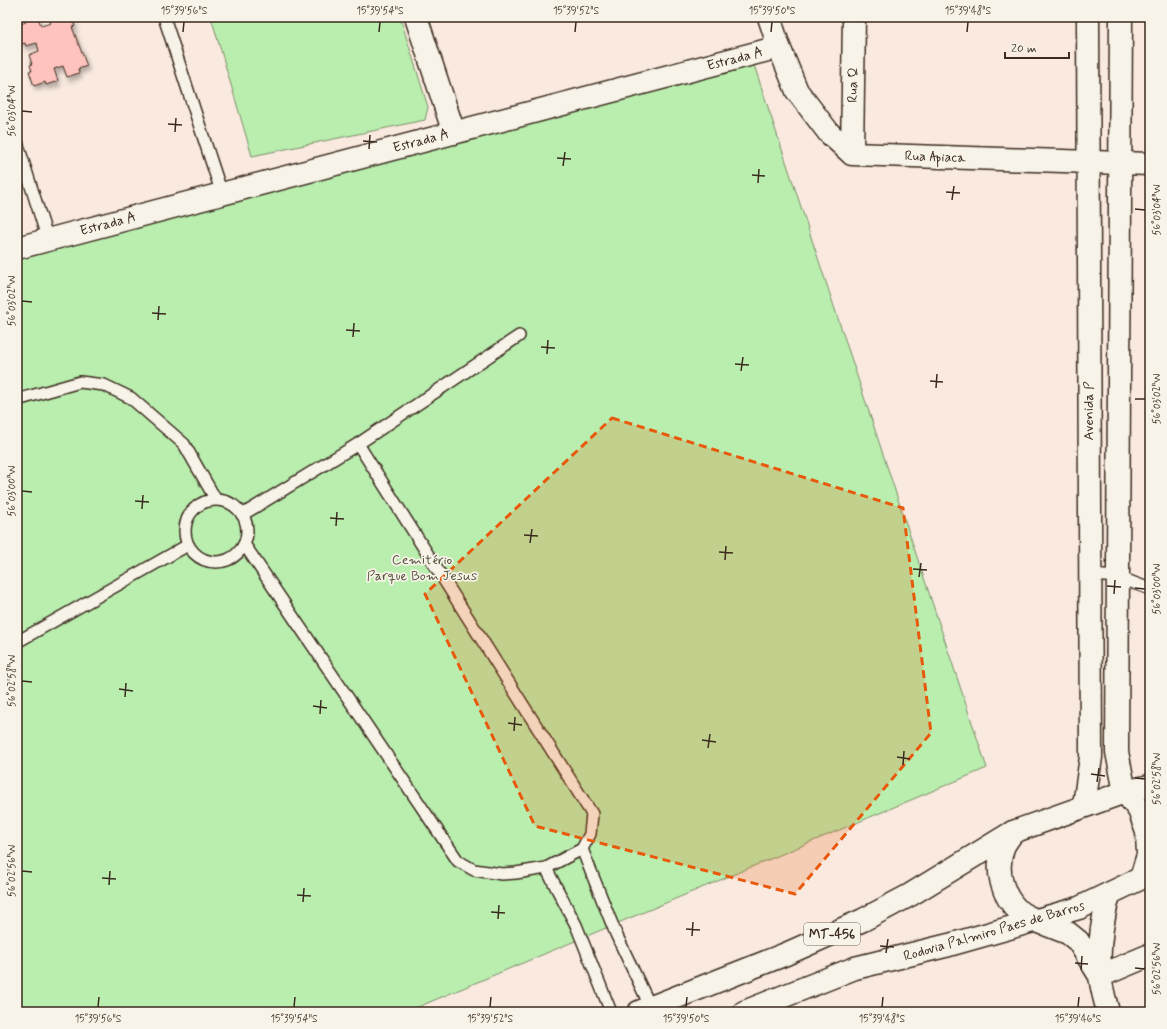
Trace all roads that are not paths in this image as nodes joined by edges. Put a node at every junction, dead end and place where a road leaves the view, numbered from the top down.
1 (164, 17) edge
2 (416, 17) edge
3 (770, 17) edge
4 (854, 17) edge
5 (1088, 17) edge
6 (1121, 17) edge
7 (779, 47) junction
8 (454, 133) junction
9 (17, 142) edge
10 (852, 154) junction
11 (1088, 162) junction
12 (1121, 164) junction
13 (1150, 164) edge
14 (222, 194) junction
15 (48, 240) junction
16 (17, 248) edge
17 (519, 336) dead end
18 (17, 400) edge
19 (358, 444) junction
20 (216, 500) junction
21 (242, 515) junction
22 (244, 544) junction
23 (188, 545) junction
24 (1090, 575) junction
25 (1118, 577) junction
26 (1150, 590) edge
27 (17, 642) edge
28 (1150, 786) edge
29 (1125, 792) junction
30 (1084, 805) junction
31 (1013, 832) junction
32 (582, 849) junction
33 (546, 868) junction
34 (1146, 876) edge
35 (1109, 894) junction
36 (1037, 921) junction
37 (1150, 955) edge
38 (1100, 976) junction
39 (645, 1010) edge
40 (611, 1012) edge
41 (744, 1012) edge
42 (1108, 1012) edge

1 - 14 lane
2 - 8 street
3 - 7 street
4 - 10 street, Rua Q
5 - 11 street, Avenida P
6 - 12 street
7 - 8 street, Estrada A
7 - 10 street
8 - 14 street, Estrada A
9 - 15 lane
10 - 11 street, Rua Apiaca
11 - 12 street, Rua Apiaca
11 - 24 street, Avenida P
12 - 13 street, Rua Apiaca
12 - 25 street
14 - 15 street, Estrada A
15 - 16 street, Estrada A
17 - 19 lane
18 - 20 lane
19 - 21 lane
19 - 32 lane
20 - 21 lane
20 - 23 lane
21 - 22 lane
22 - 23 lane
22 - 33 lane
23 - 27 lane
24 - 25 lane
24 - 30 street, Avenida P
25 - 26 lane
25 - 29 street
28 - 29 street, MT-456
29 - 30 street, MT-456
29 - 34 street
30 - 31 street, MT-456
31 - 36 street
31 - 39 street, MT-456
32 - 33 lane
32 - 39 lane
33 - 40 lane
34 - 35 street, Rodovia Palmiro Paes de Barros
35 - 36 street, Rodovia Palmiro Paes de Barros
35 - 38 street
36 - 38 street
36 - 41 street, Rodovia Palmiro Paes de Barros
37 - 38 street
38 - 42 street

